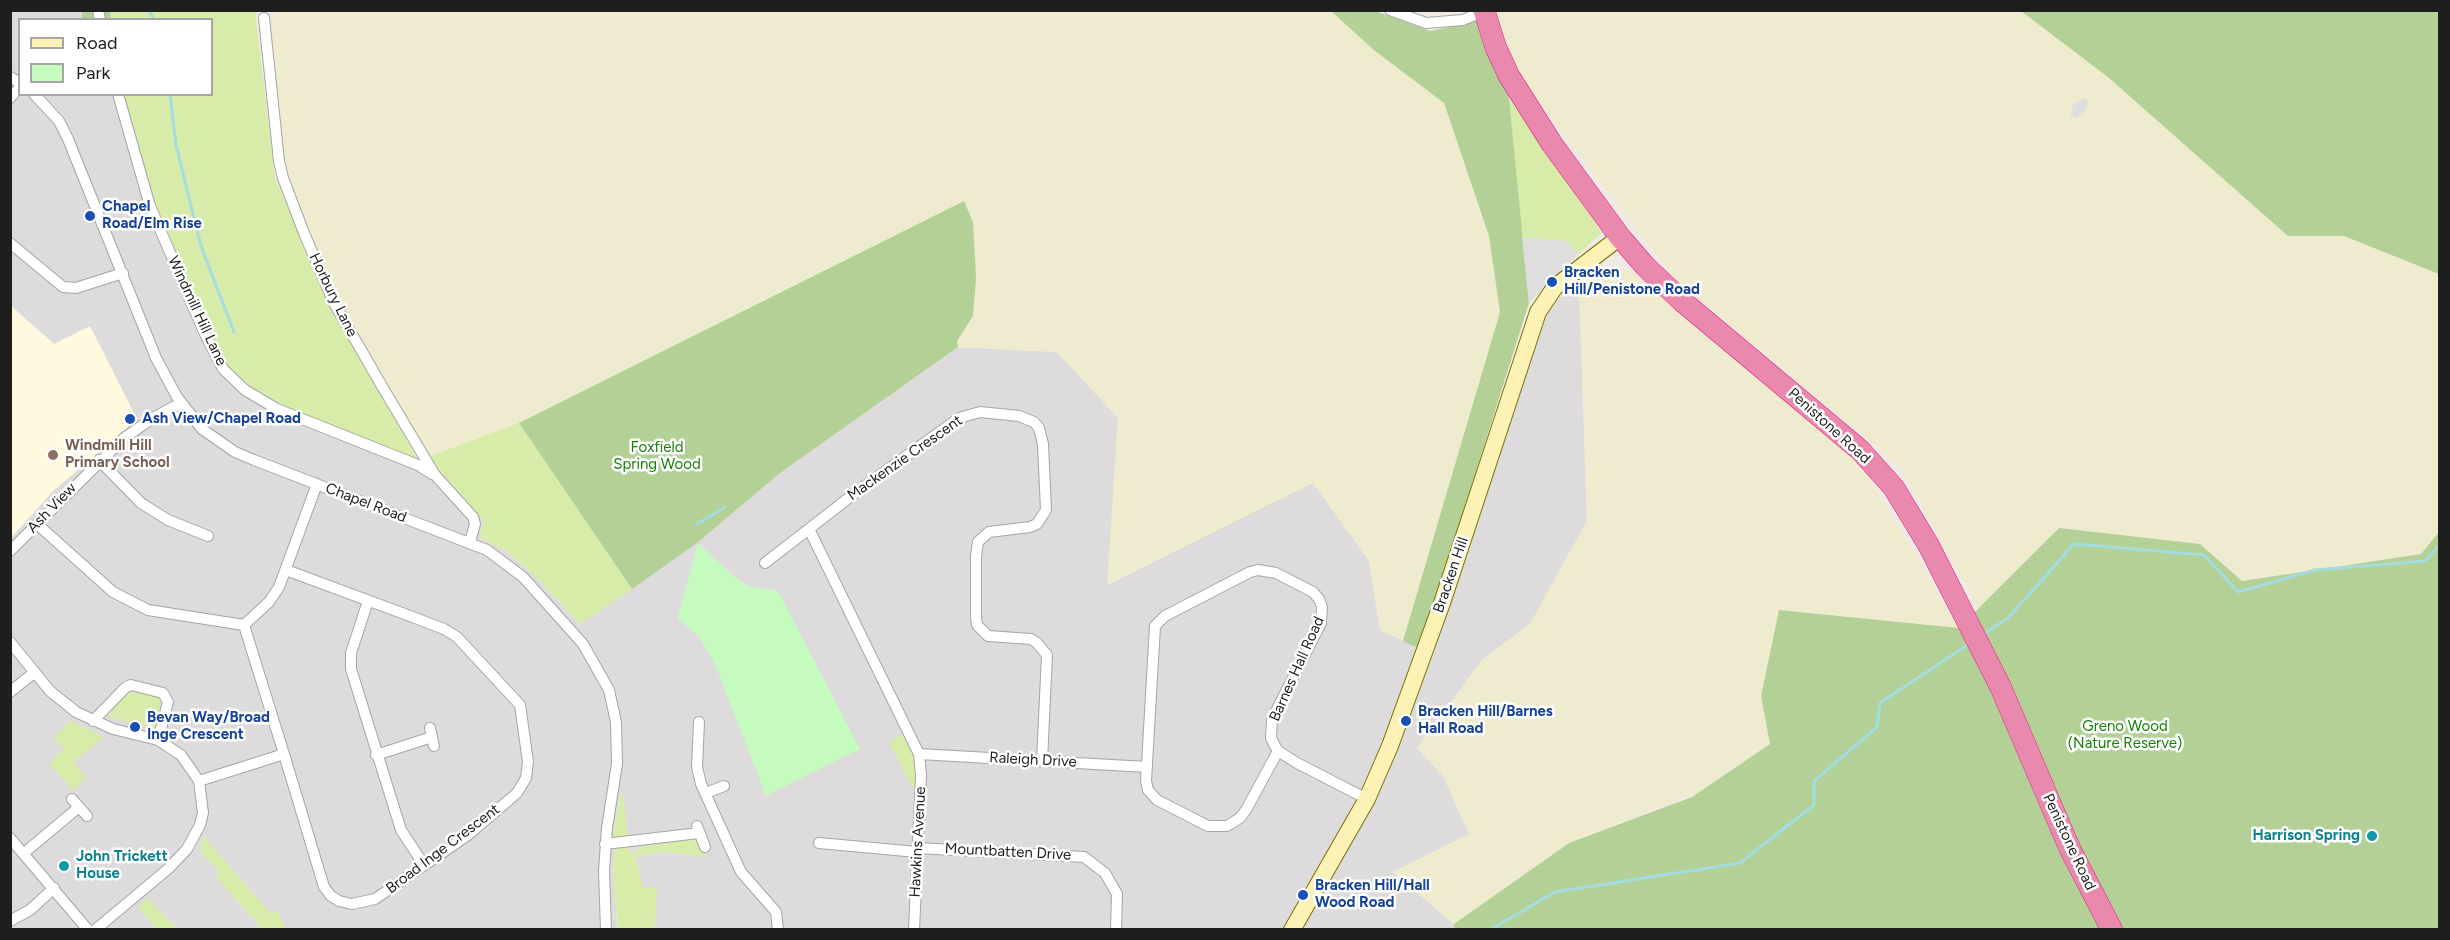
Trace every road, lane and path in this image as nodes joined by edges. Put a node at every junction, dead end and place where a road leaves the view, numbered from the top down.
1 (1390, 10) edge
2 (1484, 11) edge
3 (264, 18) dead end
4 (36, 96) edge
5 (119, 96) edge
6 (1620, 237) junction
7 (10, 243) edge
8 (123, 273) junction
9 (181, 403) junction
10 (99, 460) junction
11 (435, 475) junction
12 (317, 484) junction
13 (202, 520) dead end
14 (37, 524) junction
15 (809, 529) junction
16 (470, 542) junction
17 (10, 550) edge
18 (765, 563) dead end
19 (286, 570) junction
20 (369, 601) junction
21 (244, 625) junction
22 (10, 642) edge
23 (34, 672) junction
24 (10, 692) edge
25 (93, 721) junction
26 (699, 722) dead end
27 (432, 737) dead end
28 (158, 740) junction
29 (1278, 751) junction
30 (284, 754) junction
31 (919, 754) junction
32 (376, 755) junction
33 (1042, 760) junction
34 (1147, 767) junction
35 (199, 782) junction
36 (724, 786) dead end
37 (705, 793) junction
38 (1367, 798) junction
39 (79, 807) dead end
40 (10, 838) edge
41 (819, 843) dead end
42 (605, 844) junction
43 (705, 847) dead end
44 (917, 850) junction
45 (24, 853) junction
46 (424, 865) junction
47 (54, 888) junction
48 (10, 921) edge
49 (88, 930) edge
50 (95, 930) edge
51 (606, 930) edge
52 (778, 930) edge
53 (914, 930) edge
54 (1116, 930) edge
55 (1292, 930) edge
56 (2112, 930) edge

1 - 2 street
2 - 6 highway, Penistone Road
3 - 11 street, Horbury Lane
4 - 8 street, Chapel Road
5 - 11 street, Windmill Hill Lane
6 - 38 street, Bracken Hill
6 - 56 highway, Penistone Road
7 - 8 street
8 - 9 street, Chapel Road
9 - 10 street, Ash View
9 - 12 street, Chapel Road
10 - 13 street
10 - 14 street, Ash View
11 - 16 street, Horbury Lane
12 - 16 street, Chapel Road
12 - 19 street
14 - 17 street, Ash View
14 - 21 street
15 - 18 street, Mackenzie Crescent
15 - 31 street
15 - 33 street, Mackenzie Crescent
16 - 42 street, Chapel Road
19 - 20 street, Broad Inge Crescent
19 - 21 street
20 - 32 street
20 - 46 street, Broad Inge Crescent
21 - 30 street, Broad Inge Crescent
22 - 23 street
23 - 24 street
23 - 25 street
25 - 28 street
25 - 28 street
26 - 37 street
27 - 32 street
28 - 35 street
29 - 34 street
29 - 34 street, Barnes Hall Road
29 - 38 street
30 - 35 street
30 - 46 street, Broad Inge Crescent
31 - 33 street, Raleigh Drive
31 - 44 street, Hawkins Avenue
32 - 46 street
33 - 34 street, Raleigh Drive
35 - 50 street
36 - 37 street
37 - 52 street
38 - 55 street, Bracken Hill
39 - 45 street
40 - 45 street
41 - 44 street, Mountbatten Drive
42 - 43 street
42 - 51 street, Chapel Road
44 - 53 street, Hawkins Avenue
44 - 54 street, Mountbatten Drive
45 - 47 street
47 - 48 street
47 - 49 street

